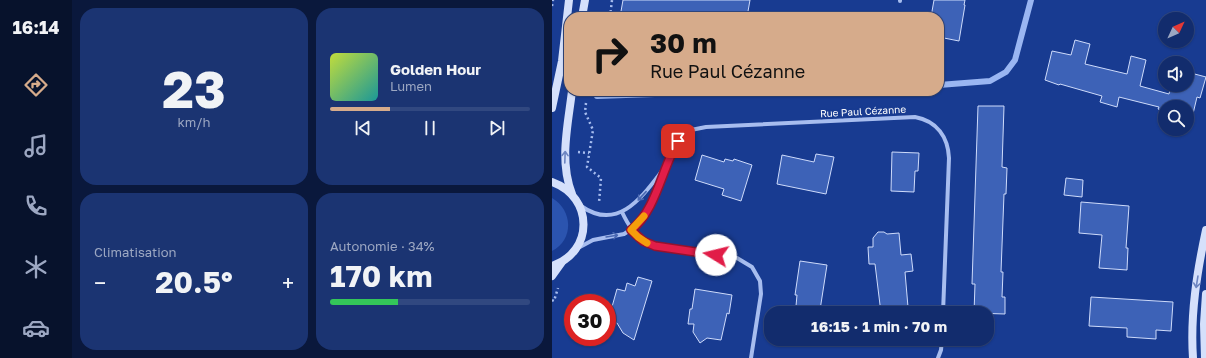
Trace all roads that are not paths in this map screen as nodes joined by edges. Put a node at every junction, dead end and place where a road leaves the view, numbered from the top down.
1 (569, 0) edge
2 (585, 0) edge
3 (568, 12) edge
4 (583, 12) edge
5 (564, 44) edge
6 (571, 96) edge
7 (552, 108) edge
8 (666, 166) junction
9 (552, 182) edge
10 (572, 194) junction
11 (579, 205) junction
12 (622, 212) junction
13 (631, 230) junction
14 (1206, 230) edge
15 (576, 249) junction
16 (563, 261) junction
17 (552, 266) edge
18 (552, 276) edge
19 (1206, 294) edge
20 (943, 306) edge
21 (942, 346) edge
22 (751, 358) edge
23 (938, 358) edge
24 (1193, 358) edge
25 (1205, 358) edge

1 - 3 street
2 - 4 street
5 - 7 street
10 -> 6 street
8 -> 12 street, Rue Paul Cézanne
8 - 13 street, Rue Paul Cézanne
8 - 20 street, Rue Paul Cézanne
9 - 10 street
10 - 11 street
11 - 12 street, Rue Paul Cézanne
11 - 15 street
12 - 13 street
15 -> 13 street, Rue Paul Cézanne
13 - 22 street
14 -> 24 street
15 - 16 street
16 - 17 street
16 - 18 street
19 - 25 street
21 - 23 street

